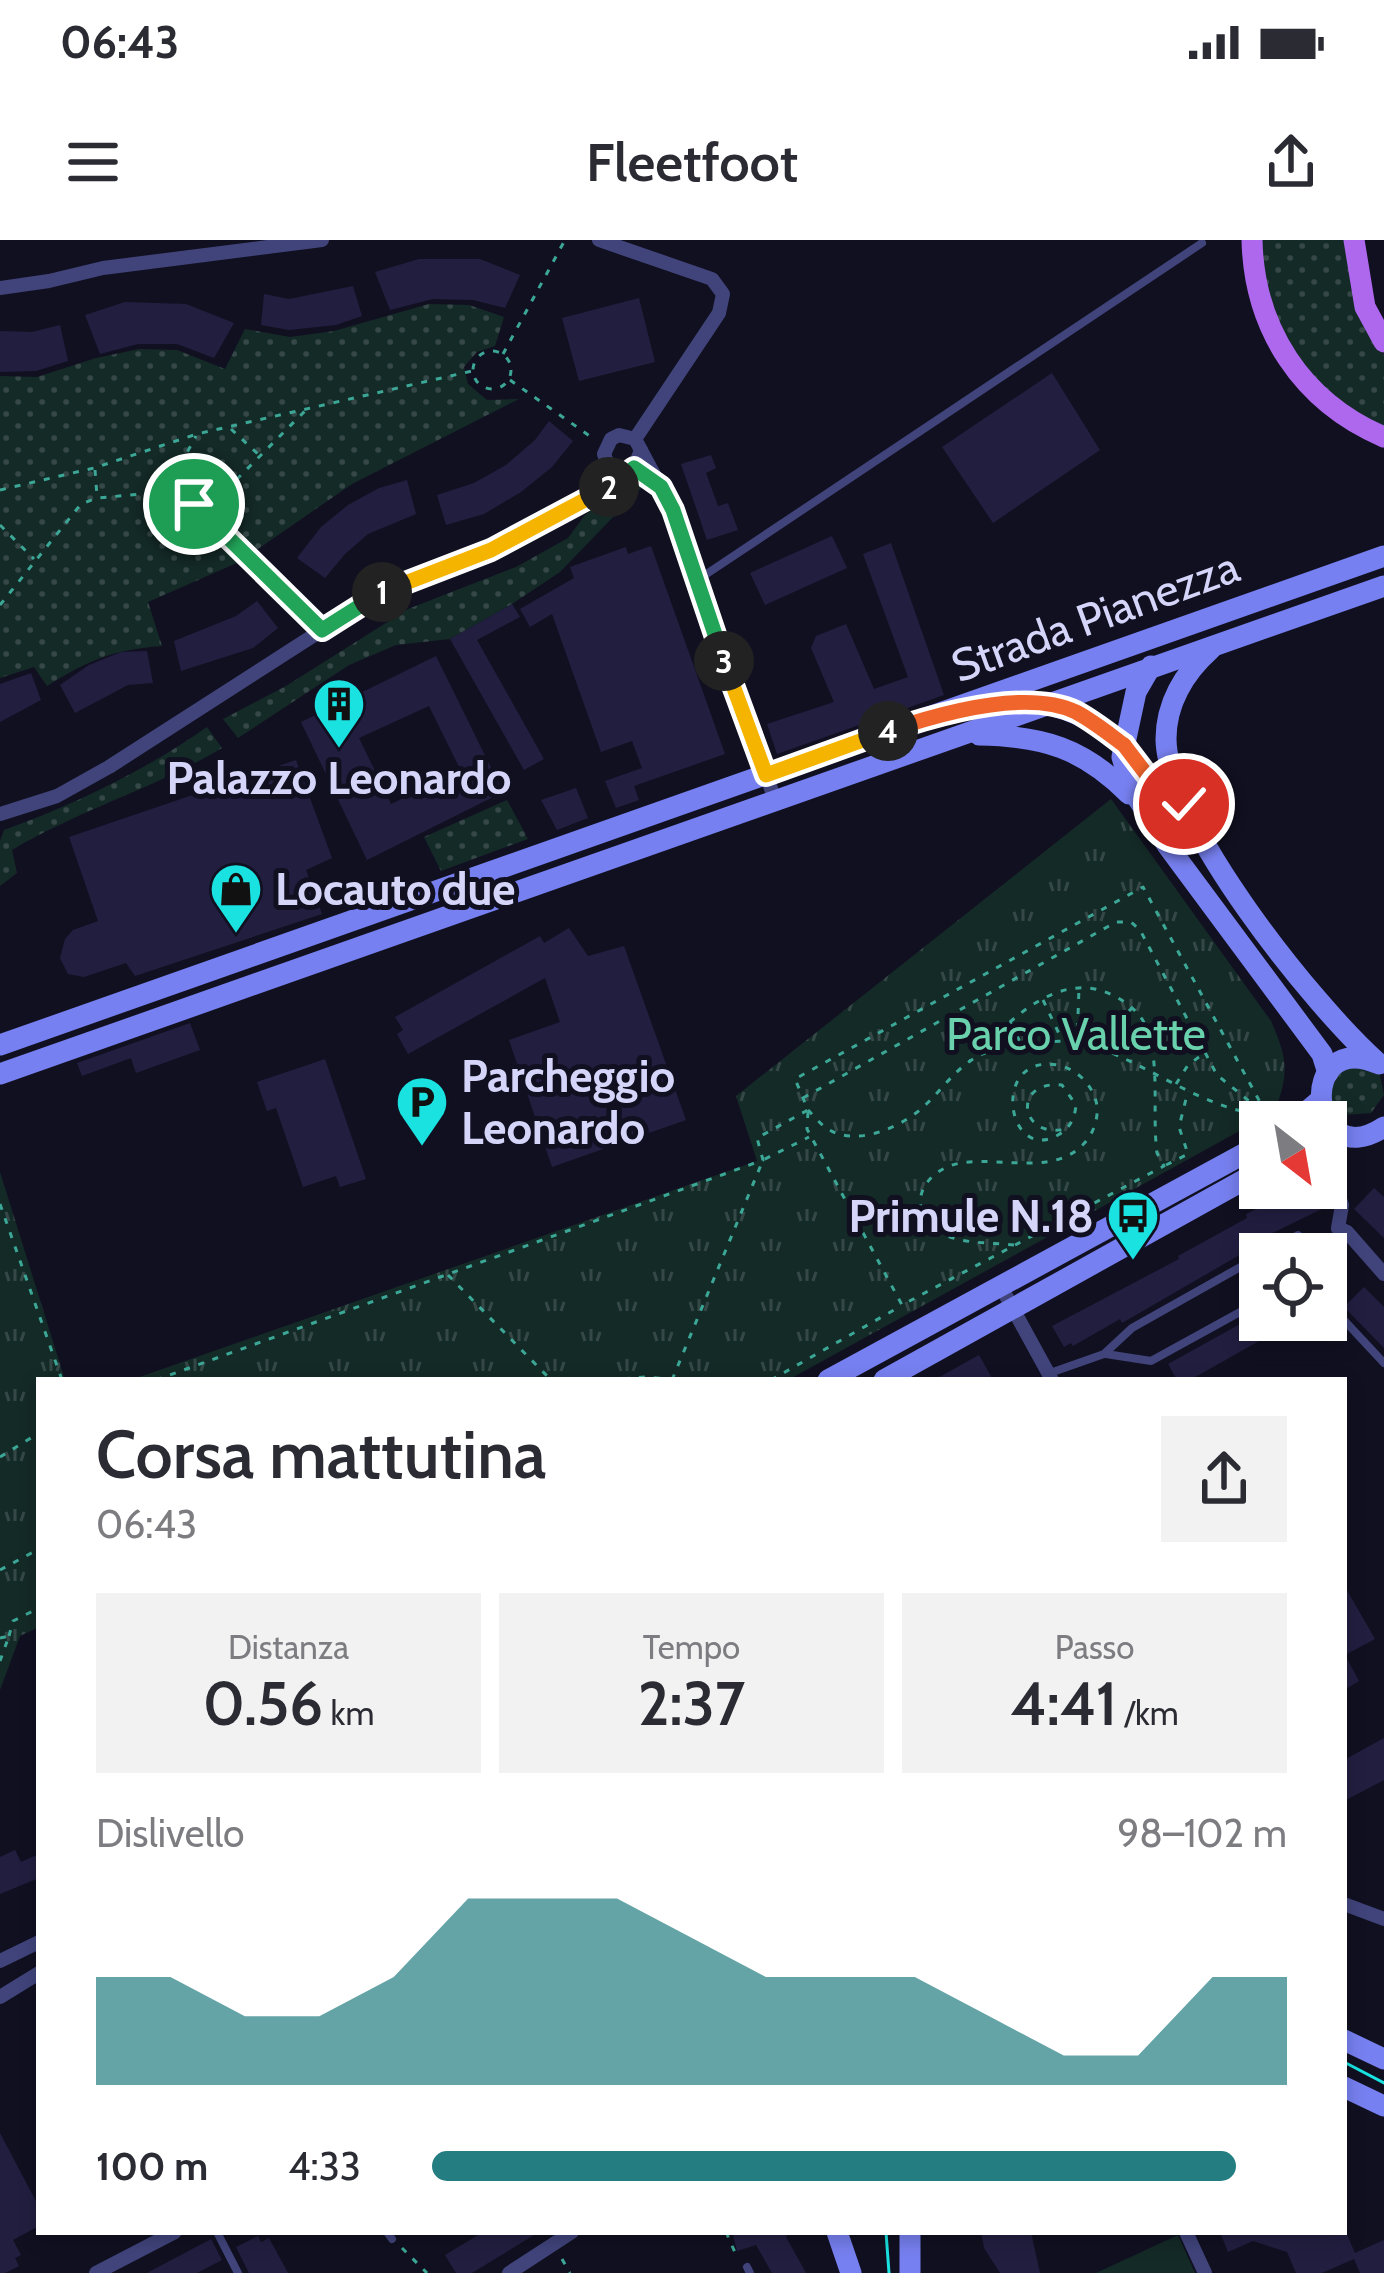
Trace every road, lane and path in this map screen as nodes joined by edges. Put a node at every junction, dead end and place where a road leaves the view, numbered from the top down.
1 (322, 240) edge
2 (565, 240) edge
3 (598, 240) edge
4 (1252, 240) edge
5 (1354, 240) edge
6 (1202, 243) edge
7 (0, 288) edge
8 (1384, 342) edge
9 (503, 354) junction
10 (472, 371) junction
11 (510, 380) junction
12 (308, 408) junction
13 (228, 427) junction
14 (197, 434) junction
15 (1384, 437) edge
16 (638, 445) junction
17 (605, 447) junction
18 (260, 456) junction
19 (608, 464) junction
20 (94, 468) junction
21 (629, 470) junction
22 (661, 487) junction
23 (0, 490) edge
24 (165, 492) junction
25 (97, 498) junction
26 (221, 501) junction
27 (584, 501) junction
28 (194, 504) junction
29 (0, 525) edge
30 (227, 536) junction
31 (1384, 556) edge
32 (35, 560) junction
33 (695, 582) junction
34 (1384, 586) edge
35 (0, 605) edge
36 (1228, 609) junction
37 (322, 630) junction
38 (1219, 642) junction
39 (1149, 668) junction
40 (1048, 704) junction
41 (934, 715) junction
42 (967, 735) junction
43 (1124, 745) junction
44 (766, 775) junction
45 (775, 800) junction
46 (1138, 804) junction
47 (0, 814) edge
48 (1198, 835) junction
49 (1079, 986) junction
50 (1042, 998) junction
51 (1133, 1007) junction
52 (95, 1011) junction
53 (1009, 1021) junction
54 (1148, 1031) junction
55 (106, 1036) junction
56 (1062, 1040) junction
57 (1077, 1044) junction
58 (0, 1045) edge
59 (1022, 1046) junction
60 (1094, 1046) junction
61 (1206, 1052) junction
62 (1113, 1057) junction
63 (969, 1062) junction
64 (1380, 1065) edge
65 (1328, 1073) junction
66 (0, 1074) edge
67 (1153, 1075) junction
68 (1175, 1085) junction
69 (1188, 1091) junction
70 (803, 1099) junction
71 (1250, 1101) edge
72 (1259, 1101) edge
73 (1319, 1101) edge
74 (808, 1110) junction
75 (1239, 1110) edge
76 (1066, 1129) junction
77 (1382, 1131) edge
78 (810, 1136) junction
79 (1347, 1136) edge
80 (1239, 1156) edge
81 (763, 1160) junction
82 (1164, 1166) junction
83 (1239, 1182) edge
84 (0, 1204) edge
85 (1341, 1209) edge
86 (1338, 1228) junction
87 (1337, 1233) edge
88 (13, 1241) junction
89 (0, 1242) edge
90 (1016, 1245) junction
91 (1239, 1268) edge
92 (1384, 1274) edge
93 (448, 1276) junction
94 (1000, 1286) junction
95 (902, 1305) junction
96 (1012, 1306) junction
97 (1239, 1313) edge
98 (1347, 1323) edge
99 (1104, 1354) junction
100 (1384, 1363) edge
101 (61, 1377) edge
102 (164, 1377) edge
103 (547, 1377) edge
104 (676, 1377) edge
105 (776, 1377) edge
106 (833, 1377) edge
107 (889, 1377) edge
108 (1050, 1377) edge
109 (36, 1435) edge
110 (0, 1457) edge
111 (36, 1551) edge
112 (0, 1570) edge
113 (36, 1610) edge
114 (9, 1636) junction
115 (0, 1638) edge
116 (0, 1661) edge
117 (1347, 1905) edge
118 (1384, 1919) edge
119 (36, 1943) edge
120 (0, 1961) edge
121 (36, 1977) edge
122 (0, 1997) edge
123 (1347, 2041) edge
124 (1384, 2059) edge
125 (1347, 2088) edge
126 (1384, 2106) edge
127 (169, 2235) edge
128 (219, 2235) edge
129 (568, 2235) edge
130 (727, 2235) edge
131 (837, 2235) edge
132 (852, 2235) edge
133 (910, 2235) edge
134 (1187, 2235) edge
135 (389, 2236) edge
136 (553, 2245) junction
137 (748, 2270) edge
138 (96, 2273) edge
139 (238, 2273) edge
140 (427, 2273) edge
141 (509, 2273) edge
142 (570, 2273) edge
143 (852, 2273) edge
144 (910, 2273) edge
145 (1205, 2273) edge

1 - 7 street
2 - 9 path
3 - 16 street
4 - 15 main road
5 - 8 main road
6 - 33 lane
9 - 10 path
9 - 11 path
10 - 11 path
10 - 12 path
11 - 17 path
12 - 13 path
12 - 18 path
13 - 14 path
13 - 18 path
14 - 20 path
14 - 24 path
16 - 17 street
16 - 21 street
16 - 22 street
17 - 19 street
18 - 26 path
19 - 21 street
19 - 27 street
20 - 23 path
20 - 25 path
21 - 22 street
21 - 27 street
22 - 33 street
24 - 25 path
24 - 28 path
25 - 32 path
26 - 28 path
26 - 30 path
27 - 37 street
28 - 30 path
29 - 32 path
30 - 37 path
31 - 36 main road, Strada Pianezza
32 - 35 path
33 - 44 street
34 - 38 main road, Strada Pianezza
36 - 39 main road
36 - 41 main road, Strada Pianezza
37 - 47 street
38 - 39 main road, Strada Pianezza
38 - 48 main road
39 - 40 main road, Strada Pianezza
39 - 43 main road
40 - 41 main road
40 - 42 main road, Strada Pianezza
40 - 43 main road
41 - 44 main road, Strada Pianezza
42 - 45 main road, Strada Pianezza
42 - 46 main road
43 - 46 main road
43 - 48 main road
44 - 45 street
44 - 52 main road, Strada Pianezza
45 - 55 main road, Strada Pianezza
46 - 65 main road
48 - 64 main road
49 - 50 path
49 - 51 path
49 - 57 path
50 - 53 path
50 - 56 path
51 - 54 path
51 - 60 path
52 - 55 street
52 - 58 main road, Strada Pianezza
53 - 59 path
53 - 63 path
54 - 62 path
54 - 67 path
55 - 66 main road, Strada Pianezza
56 - 57 path
56 - 59 path
57 - 60 path
59 - 63 path
60 - 62 path
61 - 68 path
61 - 70 path
61 - 71 path
62 - 67 path
63 - 74 path
64 - 65 main road
65 - 73 main road
67 - 68 path
67 - 82 path
68 - 69 path
69 - 75 path
69 - 82 path
70 - 72 path
70 - 74 path
74 - 78 path
74 - 81 path
76 - 76 path
76 - 90 path
77 - 79 main road
78 - 81 path
78 - 95 path
80 - 94 main road
81 - 93 path
81 - 104 path
82 - 90 path
83 - 96 main road
84 - 88 path
85 - 86 street
86 - 87 lane
86 - 92 street
88 - 89 path
88 - 101 path
90 - 95 path
91 - 99 lane
93 - 102 path
93 - 103 path
94 - 96 street
94 - 106 main road
95 - 105 path
96 - 107 main road
96 - 108 street
97 - 99 lane
98 - 100 lane
99 - 108 lane
109 - 110 path
111 - 112 path
113 - 114 path
114 - 115 path
114 - 116 path
117 - 118 street
119 - 120 street
121 - 122 street
123 - 124 main road
125 - 126 main road
127 - 138 street
128 - 139 lane
129 - 136 street
130 - 137 path
131 - 143 main road
132 - 143 main road
133 - 144 main road
134 - 145 street
135 - 140 path
136 - 141 street
136 - 142 path

